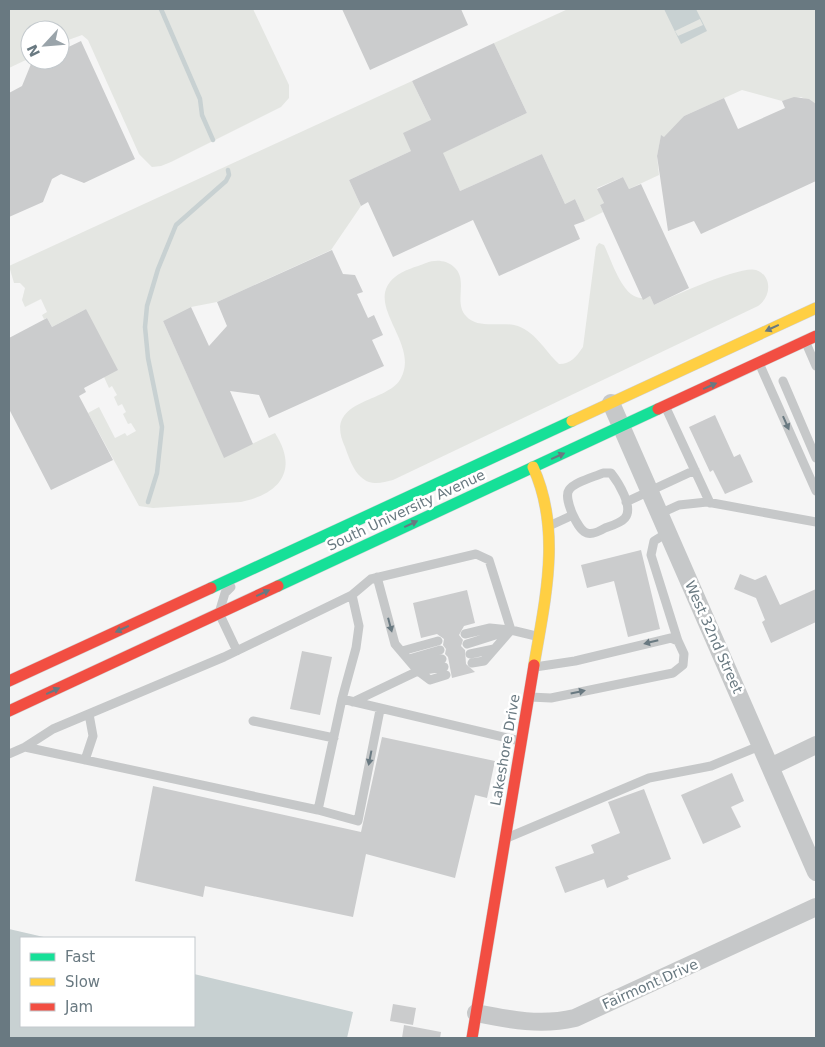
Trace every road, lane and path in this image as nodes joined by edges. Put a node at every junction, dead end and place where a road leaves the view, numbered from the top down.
1 (816, 308) edge
2 (816, 336) edge
3 (805, 341) junction
4 (759, 363) junction
5 (816, 366) edge
6 (783, 381) dead end
7 (774, 396) junction
8 (611, 403) junction
9 (665, 406) junction
10 (796, 412) junction
11 (621, 426) junction
12 (816, 458) edge
13 (533, 467) junction
14 (695, 470) junction
15 (816, 491) edge
16 (649, 492) junction
17 (626, 502) junction
18 (710, 503) junction
19 (659, 514) junction
20 (573, 515) junction
21 (816, 522) edge
22 (547, 527) junction
23 (667, 533) junction
24 (249, 570) junction
25 (378, 577) junction
26 (352, 595) junction
27 (167, 608) junction
28 (219, 613) junction
29 (511, 630) junction
30 (465, 634) dead end
31 (539, 636) junction
32 (678, 641) junction
33 (467, 644) dead end
34 (494, 649) junction
35 (237, 651) junction
36 (402, 652) junction
37 (442, 659) junction
38 (414, 665) junction
39 (534, 667) junction
40 (9, 682) edge
41 (530, 697) junction
42 (342, 699) junction
43 (353, 702) junction
44 (380, 710) junction
45 (9, 711) edge
46 (89, 714) junction
47 (253, 721) dead end
48 (334, 738) junction
49 (522, 742) junction
50 (762, 745) junction
51 (816, 746) edge
52 (25, 747) junction
53 (9, 754) edge
54 (86, 760) junction
55 (772, 766) junction
56 (318, 810) junction
57 (506, 838) junction
58 (816, 872) edge
59 (816, 907) edge
60 (476, 1013) junction
61 (472, 1038) edge

1 -> 8 main road, South University Avenue
2 - 3 main road, South University Avenue
3 - 4 main road, South University Avenue
3 - 5 lane
4 - 7 lane
9 -> 4 main road, South University Avenue
6 - 10 lane
7 - 10 lane
7 -> 15 lane
8 - 11 street, West 32nd Street
8 - 24 main road, South University Avenue
9 - 11 main road, South University Avenue
9 - 14 lane
10 - 12 lane
13 -> 11 main road, South University Avenue
11 - 16 street, West 32nd Street
13 - 22 main road, Lakeshore Drive
28 -> 13 main road, South University Avenue
14 - 16 lane
14 - 18 lane
16 - 17 lane
16 - 19 street, West 32nd Street
17 - 20 lane
17 - 20 lane
18 - 19 lane
18 - 21 lane
19 - 23 street, West 32nd Street
20 - 22 lane
22 - 31 main road, Lakeshore Drive
23 - 32 lane
23 - 50 street, West 32nd Street
24 - 27 main road, South University Avenue
24 - 28 lane
25 - 26 lane
25 - 29 lane
25 -> 36 lane
26 - 35 lane
26 - 42 lane
27 - 28 lane
27 -> 40 main road, South University Avenue
28 - 35 lane
45 -> 28 main road, South University Avenue
29 - 30 lane
29 - 31 lane
29 - 33 lane
29 - 34 lane
31 - 39 main road, Lakeshore Drive
32 -> 39 lane
41 -> 32 lane
34 - 34 lane
35 - 46 lane
36 - 37 lane
36 - 38 lane
37 - 38 lane
37 - 38 lane
38 - 43 lane
39 - 41 main road, Lakeshore Drive
41 - 49 main road, Lakeshore Drive
42 - 43 lane
42 - 48 lane
43 - 44 lane
44 - 49 lane
44 -> 56 lane
46 - 52 lane
46 - 54 lane
47 - 48 lane
48 - 56 lane
49 - 57 main road, Lakeshore Drive
50 - 55 street, West 32nd Street
50 - 57 lane
51 - 55 street
52 - 53 lane
52 - 54 lane
54 - 56 lane
55 - 58 street, West 32nd Street
57 - 60 main road, Lakeshore Drive
59 - 60 street, Fairmont Drive
60 - 61 main road, Lakeshore Drive

